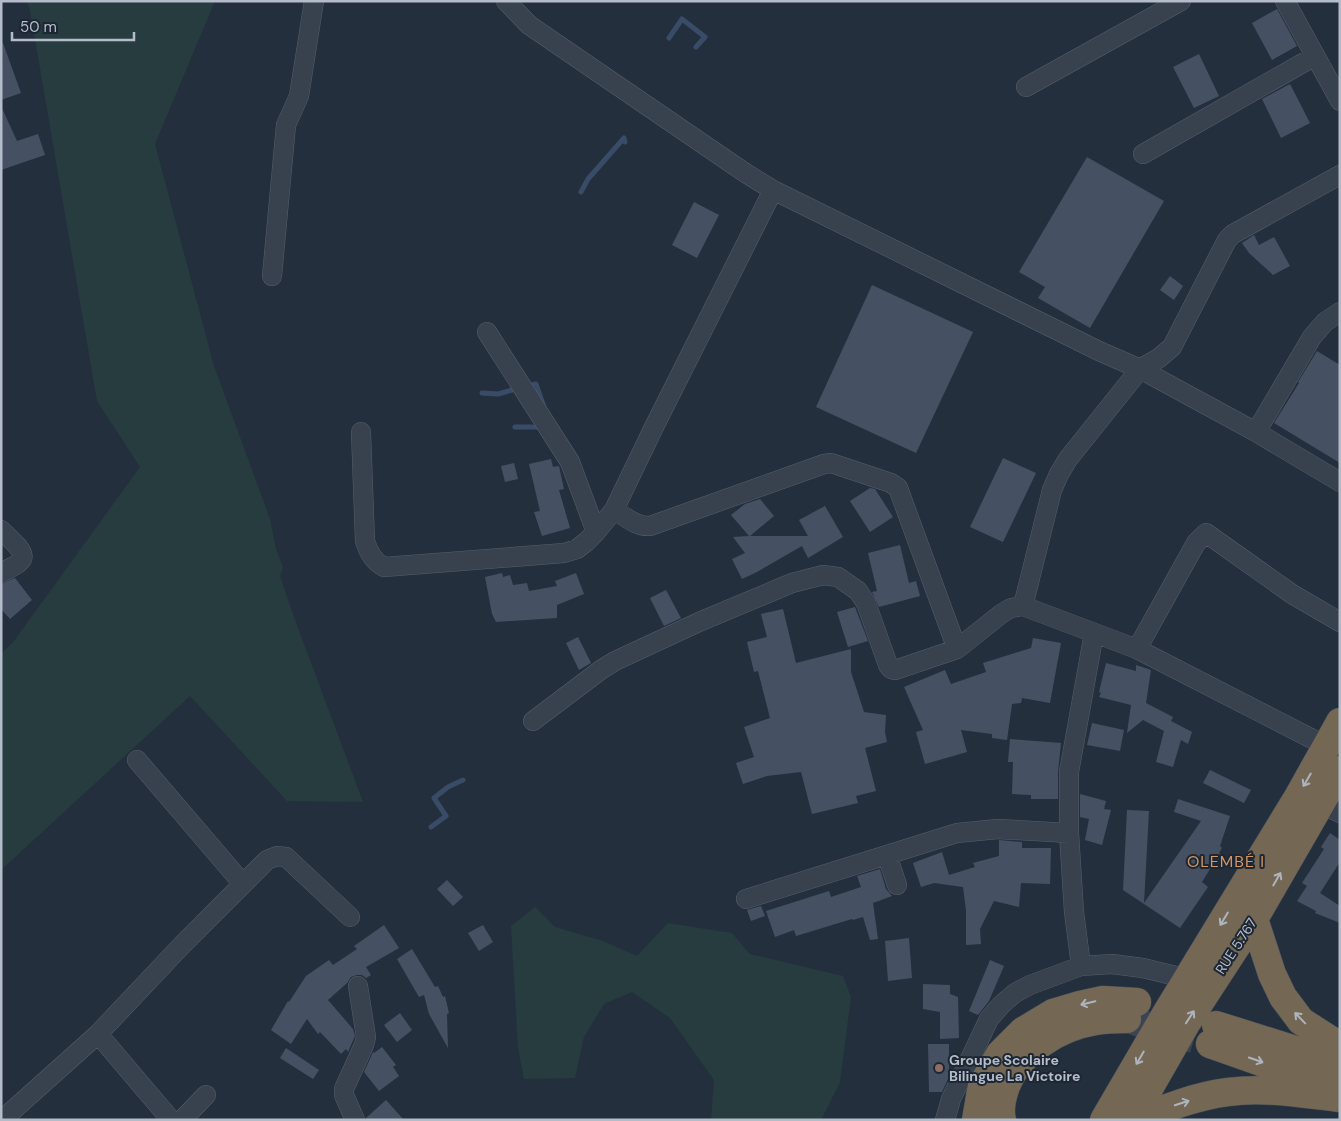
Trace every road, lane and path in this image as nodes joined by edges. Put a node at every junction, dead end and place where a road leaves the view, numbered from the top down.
1 (314, 1) edge
2 (506, 1) edge
3 (1181, 1) edge
4 (1285, 1) edge
5 (1315, 56) junction
6 (1026, 87) dead end
7 (1340, 101) edge
8 (1143, 154) dead end
9 (1340, 175) edge
10 (773, 190) junction
11 (272, 276) dead end
12 (1340, 312) edge
13 (487, 332) dead end
14 (1140, 369) junction
15 (361, 432) dead end
16 (1256, 432) junction
17 (1340, 482) edge
18 (614, 510) junction
19 (1, 530) edge
20 (596, 532) junction
21 (1, 573) edge
22 (1024, 606) junction
23 (1340, 622) edge
24 (1094, 633) junction
25 (957, 649) junction
26 (1137, 650) junction
27 (533, 721) dead end
28 (1340, 722) edge
29 (1326, 746) junction
30 (137, 760) dead end
31 (1340, 770) edge
32 (1330, 809) edge
33 (1069, 833) junction
34 (886, 855) junction
35 (242, 884) junction
36 (897, 885) dead end
37 (746, 899) dead end
38 (350, 917) dead end
39 (1254, 919) junction
40 (1081, 966) junction
41 (1188, 978) junction
42 (358, 986) dead end
43 (98, 1034) junction
44 (1340, 1046) edge
45 (1340, 1064) edge
46 (1340, 1089) edge
47 (206, 1095) dead end
48 (1340, 1098) edge
49 (2, 1120) edge
50 (171, 1120) edge
51 (182, 1120) edge
52 (355, 1120) edge
53 (945, 1120) edge
54 (976, 1120) edge
55 (1002, 1120) edge
56 (1104, 1120) edge
57 (1131, 1120) edge
58 (1136, 1120) edge

1 - 11 street
2 - 10 street
3 - 6 street
4 - 5 street
5 - 7 street
5 - 8 street
9 - 14 street
10 - 14 street
10 - 18 street
12 - 16 street
13 - 20 street
14 - 16 street
14 - 22 street
15 - 20 street
16 - 17 street
18 - 20 street
18 - 25 street
19 - 21 street
22 - 24 street
22 - 25 street
23 - 26 street
24 - 26 street
24 - 33 street
25 - 27 street
26 - 29 street
28 - 29 highway
29 -> 41 highway
30 - 35 street
31 - 32 highway, RUE 5.767
39 -> 32 highway, RUE 5.767
33 - 34 street
33 - 40 street
34 - 36 street
34 - 37 street
35 - 38 street
35 - 43 street
44 -> 39 highway
57 -> 39 highway, RUE 5.767
40 - 41 street
40 - 53 street
41 -> 56 highway
42 - 52 street
43 - 49 street
43 - 50 street
45 -> 46 highway
47 - 51 street
58 -> 48 highway
55 -> 54 highway

